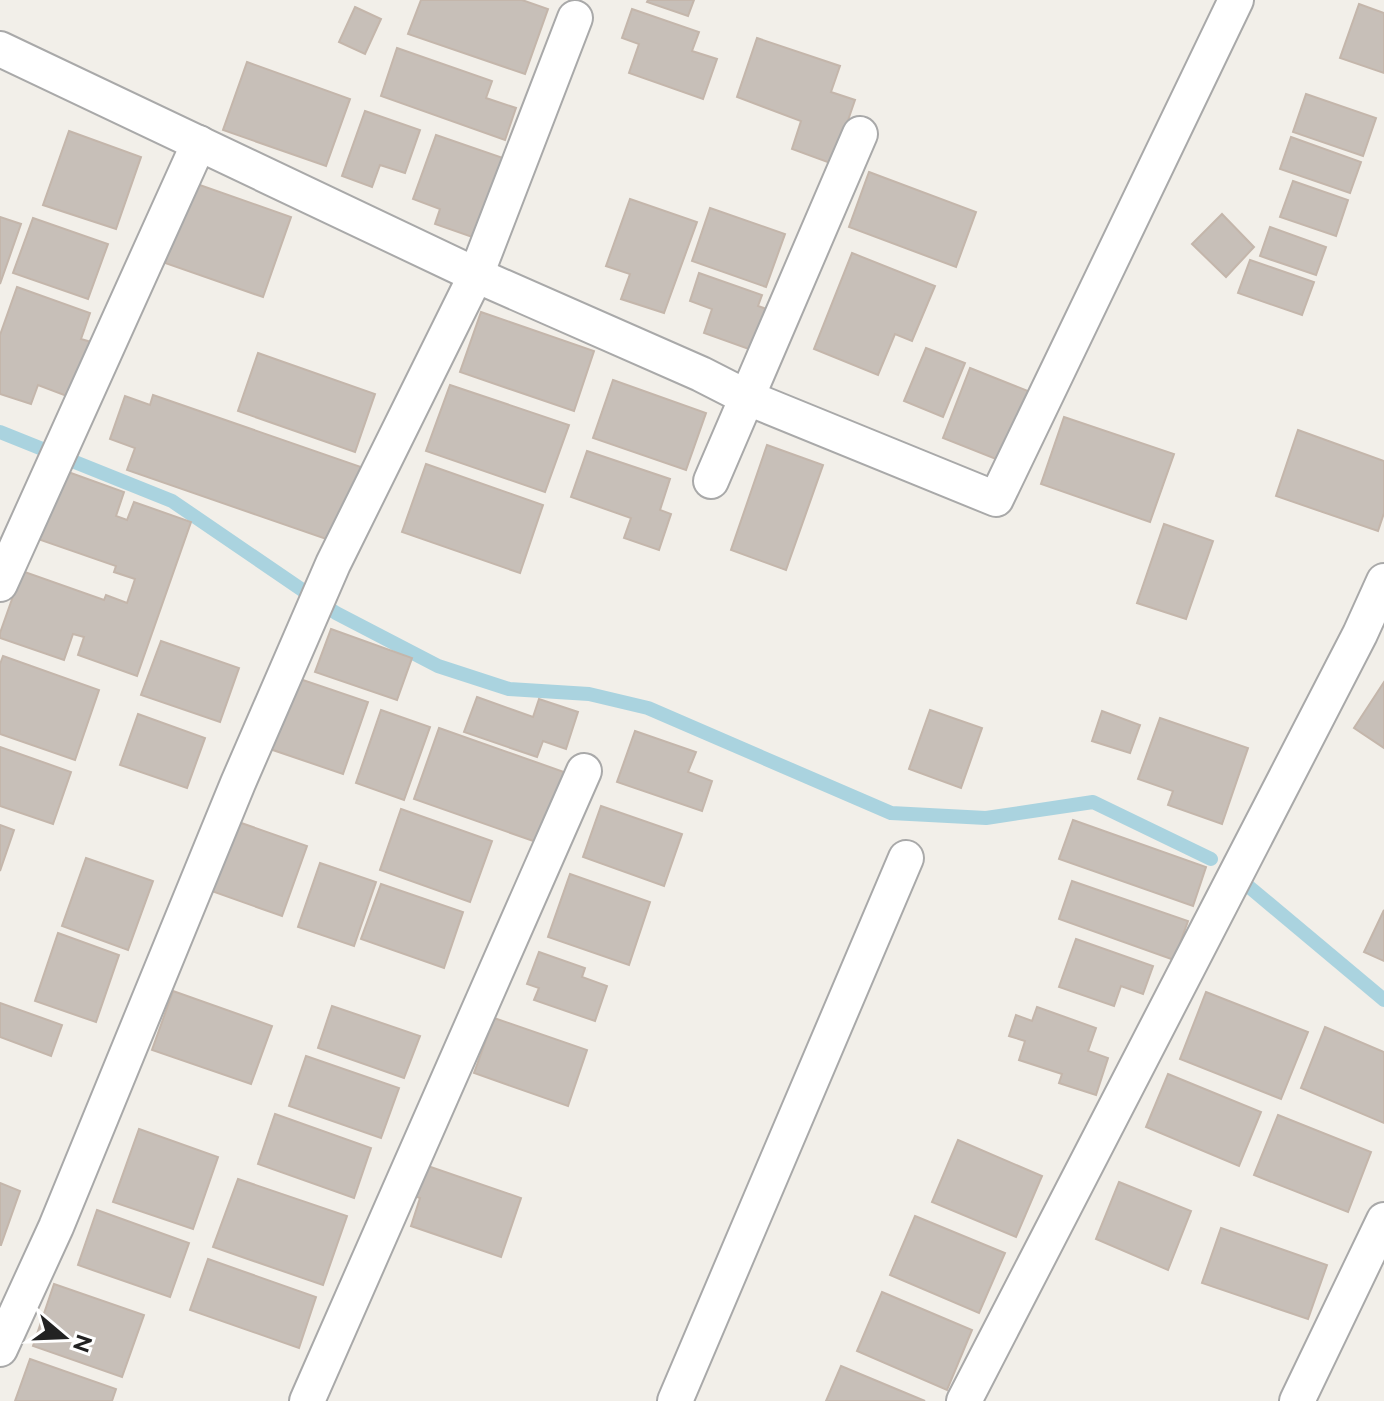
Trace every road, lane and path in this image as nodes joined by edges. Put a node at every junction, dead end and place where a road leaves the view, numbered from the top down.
1 (1236, 0) edge
2 (575, 18) dead end
3 (0, 49) edge
4 (860, 134) dead end
5 (199, 143) junction
6 (476, 275) junction
7 (748, 398) junction
8 (711, 481) dead end
9 (1384, 581) edge
10 (0, 584) edge
11 (1372, 643) edge
12 (584, 771) dead end
13 (906, 858) dead end
14 (1384, 1220) edge
15 (0, 1349) edge
16 (307, 1401) edge
17 (675, 1401) edge
18 (964, 1401) edge
19 (1297, 1401) edge

1 - 7 street
2 - 6 street
3 - 5 street
4 - 7 street
5 - 6 street
5 - 10 street
6 - 7 street
6 - 15 street
7 - 8 street
9 - 11 street
11 - 18 street
12 - 16 street
13 - 17 street
14 - 19 street

